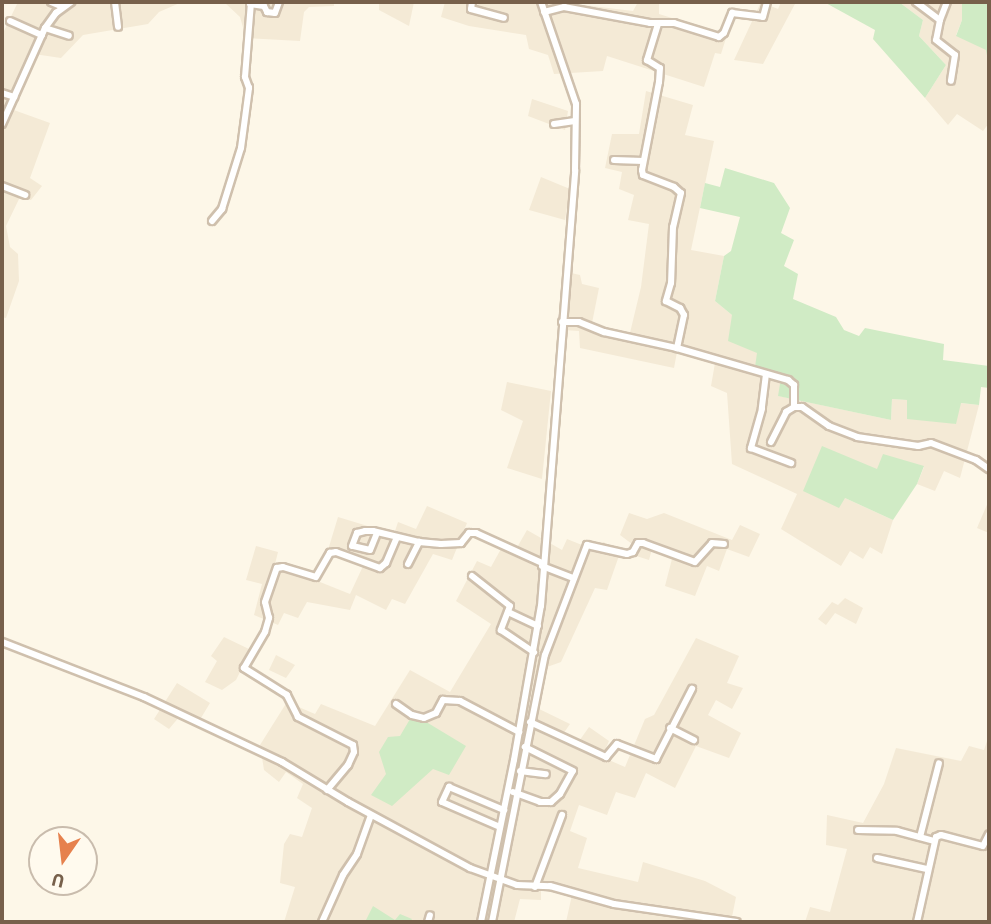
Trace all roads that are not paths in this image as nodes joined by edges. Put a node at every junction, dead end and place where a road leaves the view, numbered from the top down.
1 (51, 2) edge
2 (71, 2) edge
3 (115, 2) edge
4 (279, 2) edge
5 (472, 2) edge
6 (541, 2) edge
7 (767, 2) edge
8 (916, 2) edge
9 (947, 2) edge
10 (251, 3) edge
11 (62, 7) junction
12 (555, 8) edge
13 (505, 18) dead end
14 (940, 20) junction
15 (10, 21) dead end
16 (658, 23) junction
17 (118, 27) dead end
18 (43, 31) junction
19 (69, 36) dead end
20 (951, 81) dead end
21 (2, 93) edge
22 (14, 97) junction
23 (575, 121) junction
24 (2, 122) edge
25 (554, 124) dead end
26 (614, 160) dead end
27 (643, 161) junction
28 (2, 186) edge
29 (25, 195) dead end
30 (212, 220) dead end
31 (567, 322) junction
32 (677, 348) junction
33 (766, 374) junction
34 (794, 407) junction
35 (771, 442) dead end
36 (791, 463) dead end
37 (989, 469) edge
38 (377, 533) dead end
39 (397, 537) junction
40 (419, 542) junction
41 (724, 544) dead end
42 (408, 564) dead end
43 (542, 564) junction
44 (472, 576) dead end
45 (574, 578) junction
46 (508, 612) junction
47 (538, 626) junction
48 (2, 642) edge
49 (534, 652) junction
50 (692, 689) dead end
51 (396, 704) dead end
52 (530, 722) junction
53 (670, 728) junction
54 (519, 732) junction
55 (694, 740) dead end
56 (525, 747) junction
57 (940, 763) dead end
58 (520, 771) junction
59 (546, 774) dead end
60 (327, 790) junction
61 (512, 792) junction
62 (504, 810) junction
63 (562, 815) dead end
64 (372, 816) junction
65 (500, 827) junction
66 (858, 830) dead end
67 (989, 834) edge
68 (920, 837) junction
69 (934, 841) junction
70 (877, 858) dead end
71 (927, 869) junction
72 (495, 876) junction
73 (535, 887) junction
74 (323, 922) edge
75 (481, 922) edge
76 (492, 922) edge
77 (737, 922) edge
78 (917, 922) edge

1 - 11 street
2 - 11 street
3 - 17 street
4 - 10 street
5 - 13 street
6 - 12 street
7 - 16 street
8 - 14 street
9 - 14 street
10 - 30 street
11 - 18 street
12 - 16 street
12 - 23 street
14 - 20 street
15 - 18 street
16 - 27 street
18 - 19 street
18 - 22 street
21 - 22 street
22 - 24 street
23 - 25 street
23 - 31 street
26 - 27 street
27 - 32 street
28 - 29 street
31 - 32 street
31 - 43 street
32 - 33 street
33 - 34 street
33 - 36 street
34 - 35 street
34 - 37 street
38 - 39 street
39 - 40 street
39 - 60 street
40 - 42 street
40 - 43 street
41 - 45 street
43 - 45 street
43 - 47 street
44 - 46 street
45 - 52 street
46 - 47 street
46 - 49 street
47 - 49 street
48 - 60 street
49 - 54 street
50 - 53 street
51 - 54 street
52 - 53 street
52 - 56 street
53 - 55 street
54 - 61 street
56 - 58 street
56 - 61 street
57 - 68 street
58 - 59 street
58 - 61 street
60 - 64 street
61 - 62 street
61 - 72 street
62 - 65 street
62 - 65 street
63 - 73 street
64 - 72 street
64 - 74 street
65 - 72 street
66 - 68 street
67 - 69 street
68 - 69 street
69 - 71 street
70 - 71 street
71 - 78 street
72 - 73 street
72 - 75 street
72 - 76 street
73 - 77 street

